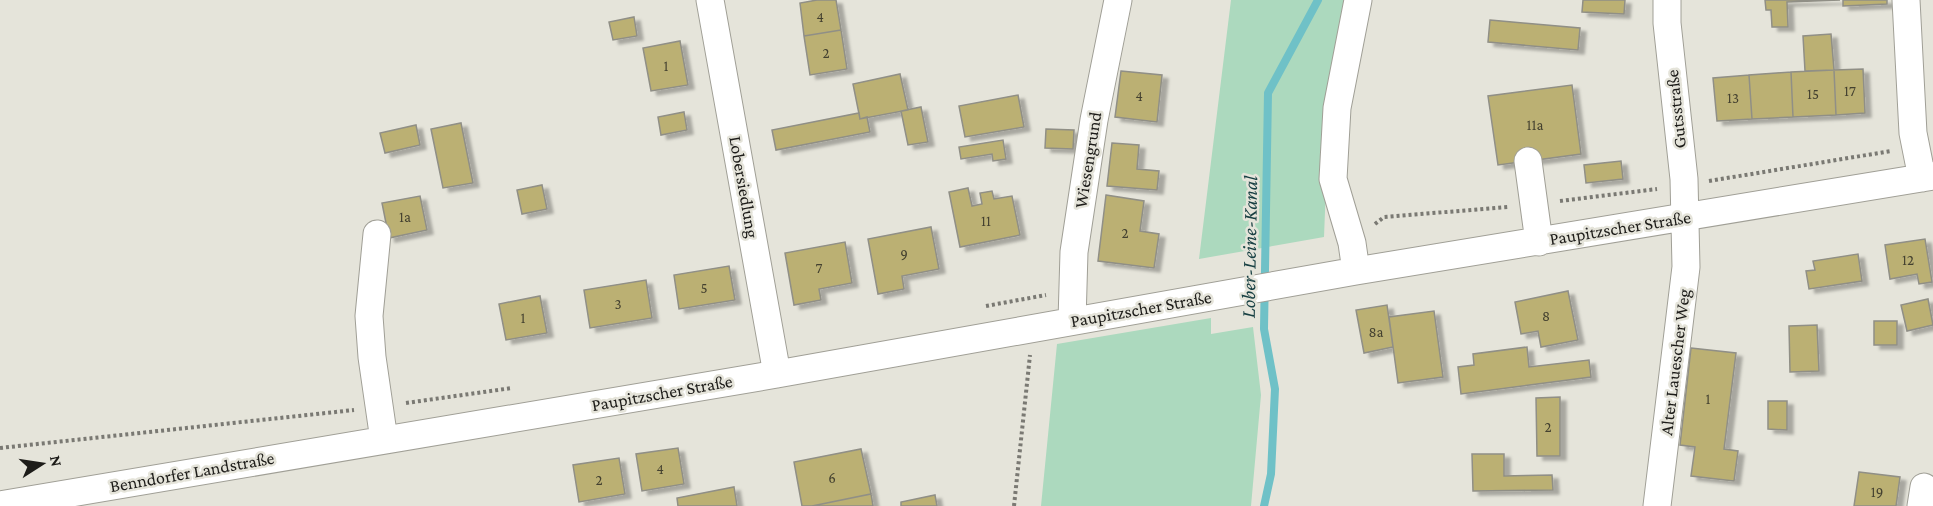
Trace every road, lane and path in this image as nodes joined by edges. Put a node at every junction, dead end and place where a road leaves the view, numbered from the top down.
1 (710, 0) edge
2 (1118, 0) edge
3 (1358, 0) edge
4 (1667, 0) edge
5 (1906, 0) edge
6 (1916, 146) junction
7 (1528, 161) dead end
8 (1928, 177) edge
9 (1684, 185) junction
10 (1533, 205) junction
11 (1685, 217) junction
12 (377, 234) dead end
13 (1539, 242) junction
14 (1352, 243) junction
15 (1356, 271) junction
16 (1072, 321) junction
17 (1033, 328) junction
18 (777, 374) junction
19 (381, 406) junction
20 (384, 440) junction
21 (0, 448) edge
22 (0, 504) edge
23 (1014, 506) edge
24 (1657, 506) edge

1 - 18 street, Lobersiedlung
2 - 16 street, Wiesengrund
3 - 14 street
4 - 9 street, Gutsstraße
5 - 6 street
6 - 8 street
6 - 9 path
7 - 10 street
8 - 11 street, Paupitzscher Straße
9 - 10 path
9 - 11 street, Gutsstraße
10 - 13 street
10 - 14 path
11 - 13 street, Paupitzscher Straße
11 - 24 street, Alter Lauescher Weg
12 - 19 street
13 - 15 street, Paupitzscher Straße
14 - 15 street
15 - 16 street, Paupitzscher Straße
16 - 17 street, Paupitzscher Straße
17 - 18 street, Paupitzscher Straße
17 - 23 path
18 - 20 street, Paupitzscher Straße
19 - 20 street
19 - 21 path
20 - 22 street, Benndorfer Landstraße

